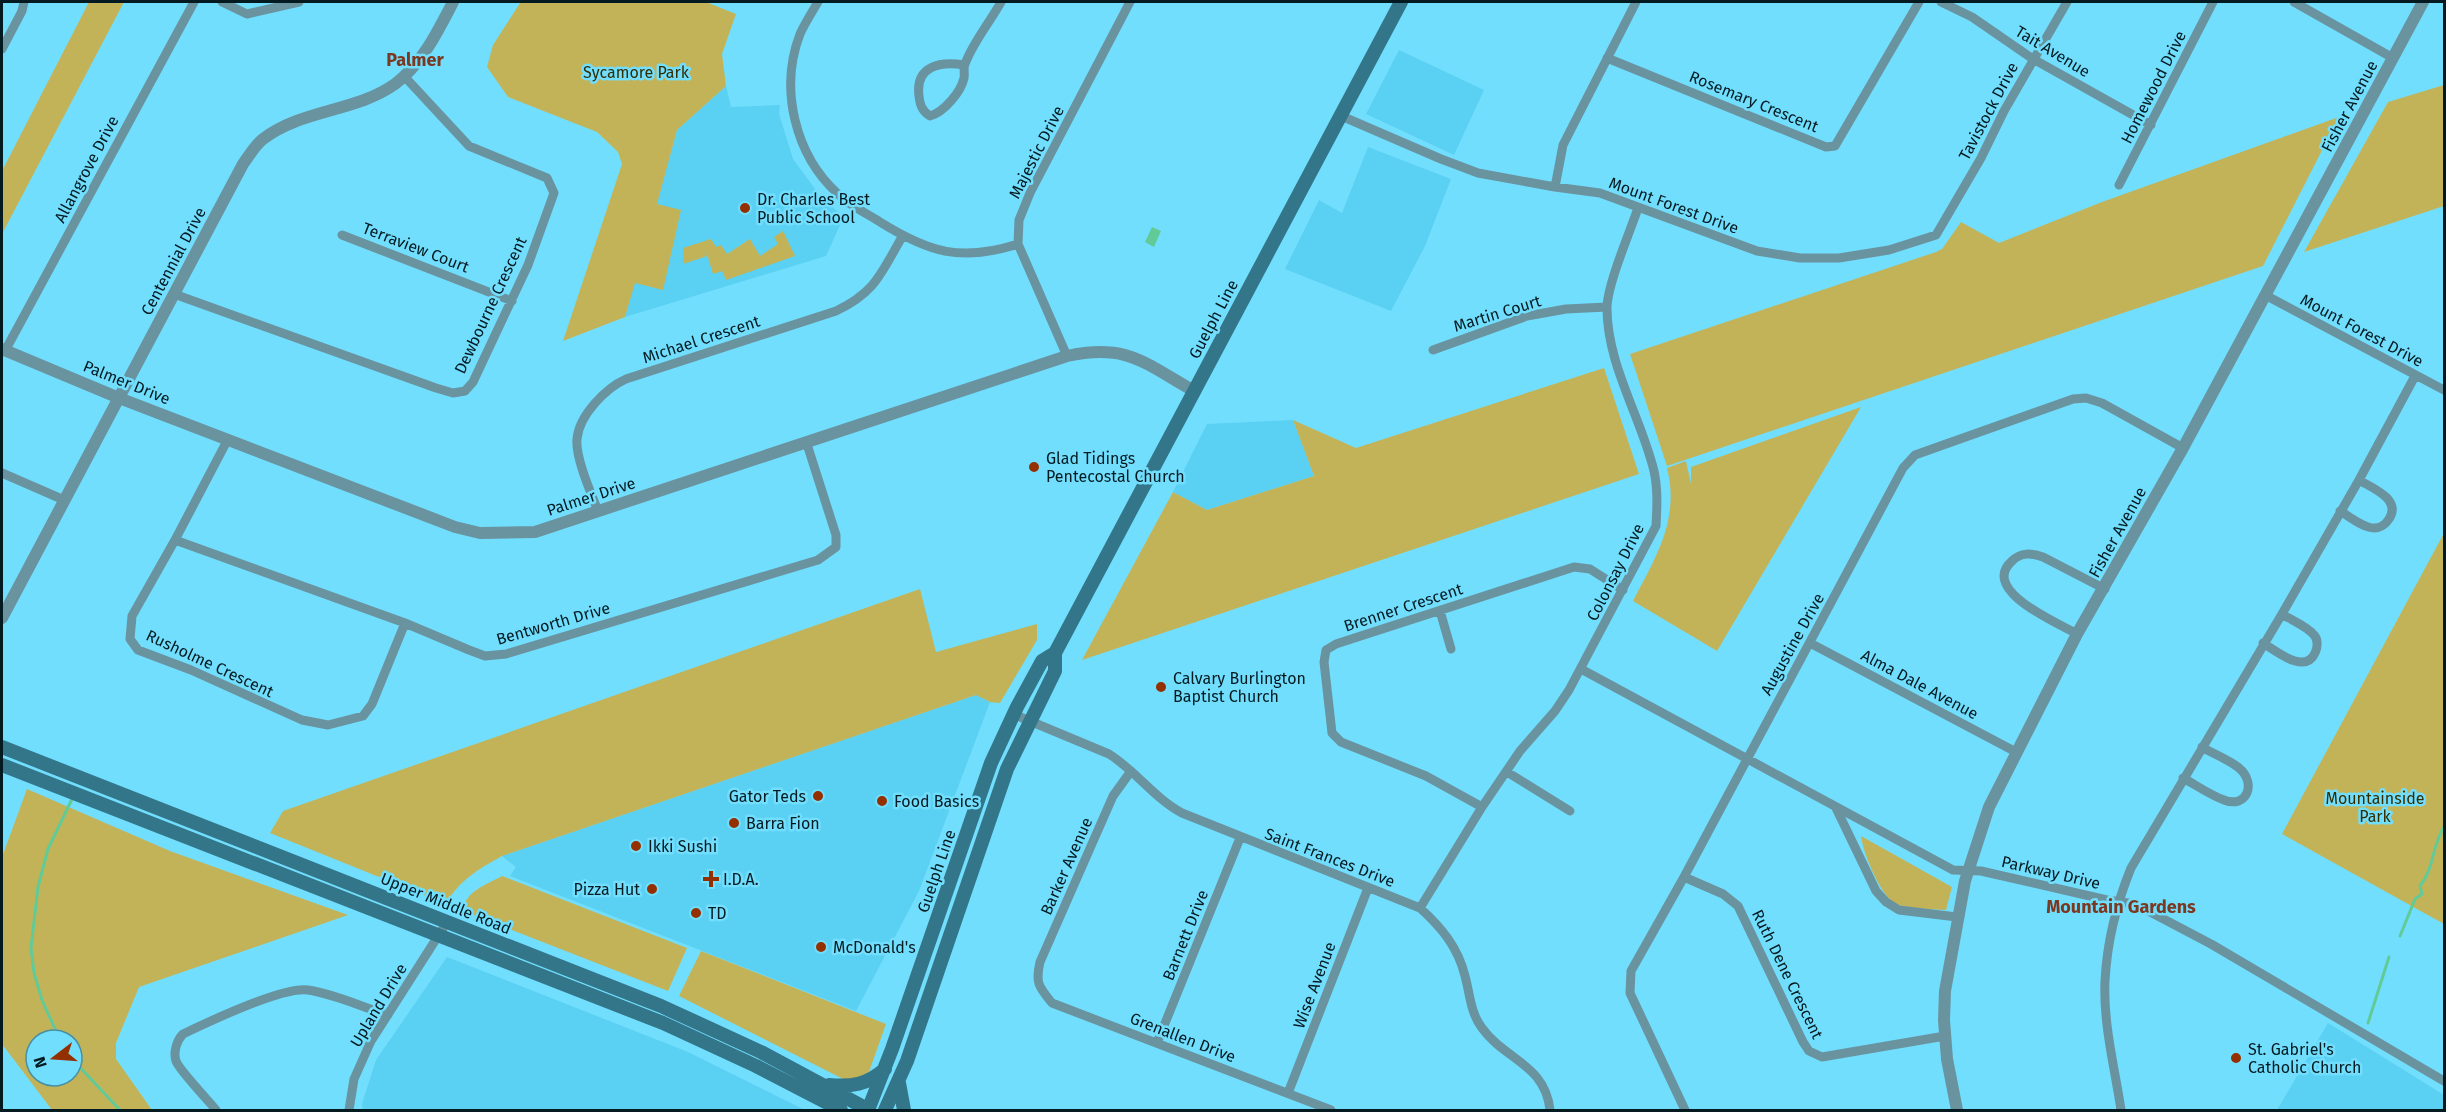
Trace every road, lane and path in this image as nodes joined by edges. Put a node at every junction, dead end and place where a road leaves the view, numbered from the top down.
1 (24, 2) edge
2 (194, 2) edge
3 (222, 2) edge
4 (299, 2) edge
5 (453, 2) edge
6 (818, 2) edge
7 (1000, 2) edge
8 (1130, 2) edge
9 (1401, 2) edge
10 (1636, 2) edge
11 (1919, 2) edge
12 (1941, 2) edge
13 (2067, 2) edge
14 (2213, 2) edge
15 (2294, 2) edge
16 (2424, 2) edge
17 (2, 49) edge
18 (1607, 58) junction
19 (2393, 58) junction
20 (2033, 59) junction
21 (964, 65) junction
22 (405, 76) junction
23 (1339, 115) junction
24 (2151, 125) junction
25 (2120, 185) dead end
26 (1555, 188) junction
27 (1638, 208) junction
28 (342, 235) dead end
29 (1936, 235) joint
30 (902, 237) junction
31 (1018, 244) junction
32 (174, 294) junction
33 (2265, 295) junction
34 (512, 301) junction
35 (1607, 307) junction
36 (3, 350) edge
37 (1433, 350) dead end
38 (1067, 356) junction
39 (2415, 376) junction
40 (2445, 390) edge
41 (1194, 391) junction
42 (119, 398) junction
43 (228, 439) junction
44 (806, 441) junction
45 (2183, 448) junction
46 (2, 473) edge
47 (2359, 480) junction
48 (64, 500) junction
49 (598, 511) junction
50 (2340, 511) junction
51 (175, 540) junction
52 (2105, 589) junction
53 (1623, 590) junction
54 (1440, 611) junction
55 (2282, 614) junction
56 (2, 618) edge
57 (405, 623) junction
58 (2077, 634) junction
59 (1810, 643) junction
60 (2263, 644) junction
61 (1451, 649) dead end
62 (1055, 653) junction
63 (1581, 669) junction
64 (1013, 714) junction
65 (1029, 722) junction
66 (2, 747) edge
67 (2202, 747) junction
68 (2016, 752) junction
69 (1746, 759) junction
70 (2, 765) edge
71 (1131, 771) junction
72 (1508, 772) junction
73 (2183, 778) junction
74 (1482, 807) junction
75 (1836, 808) junction
76 (1570, 811) dead end
77 (1240, 838) junction
78 (1968, 871) junction
79 (951, 876) junction
80 (1684, 877) junction
81 (1368, 888) junction
82 (2118, 901) junction
83 (959, 906) junction
84 (1420, 908) junction
85 (1957, 917) junction
86 (447, 922) junction
87 (439, 935) junction
88 (1036, 977) joint
89 (388, 1015) junction
90 (1945, 1036) junction
91 (1157, 1043) junction
92 (885, 1069) junction
93 (2445, 1081) edge
94 (898, 1082) junction
95 (818, 1091) junction
96 (1288, 1093) junction
97 (216, 1110) edge
98 (349, 1110) edge
99 (826, 1110) edge
100 (841, 1110) edge
101 (868, 1110) edge
102 (885, 1110) edge
103 (904, 1110) edge
104 (1331, 1110) edge
105 (1550, 1110) edge
106 (1685, 1110) edge
107 (1957, 1110) edge
108 (2121, 1110) edge

1 - 17 street
2 - 36 street, Allangrove Drive
3 - 4 street
5 - 22 street, Centennial Drive
6 - 30 street
7 - 21 street
8 - 31 street, Majestic Drive
9 - 23 main road, Guelph Line
10 - 18 street
11 - 18 street, Rosemary Crescent
12 - 20 street, Tait Avenue
13 - 20 street, Tavistock Drive
14 - 24 street, Homewood Drive
15 - 19 street
16 - 19 street, Fisher Avenue
18 - 26 street
19 - 33 street, Fisher Avenue
20 - 24 street, Tait Avenue
20 - 29 street, Tavistock Drive
21 - 21 street
22 - 32 street, Centennial Drive
22 - 34 street, Dewbourne Crescent
23 - 26 street, Mount Forest Drive
23 - 41 main road, Guelph Line
24 - 25 street, Homewood Drive
26 - 27 street, Mount Forest Drive
27 - 29 street, Mount Forest Drive
27 - 35 street, Colonsay Drive
28 - 34 street, Terraview Court
30 - 31 street
30 - 49 street, Michael Crescent
31 - 38 street, Majestic Drive
32 - 34 street, Dewbourne Crescent
32 - 42 street, Centennial Drive
33 - 39 street, Mount Forest Drive
33 - 45 street, Fisher Avenue
35 - 37 street, Martin Court
35 - 53 street, Colonsay Drive
36 - 42 street, Palmer Drive
38 - 41 street, Palmer Drive
38 - 44 street, Palmer Drive
39 - 40 street, Mount Forest Drive
39 - 47 street
41 - 62 main road, Guelph Line
42 - 43 street, Palmer Drive
42 - 48 street, Centennial Drive
43 - 49 street, Palmer Drive
43 - 51 street, Rusholme Crescent
44 - 49 street, Palmer Drive
44 - 57 street, Bentworth Drive
45 - 52 street, Fisher Avenue
45 - 59 street, Augustine Drive
46 - 48 street
47 - 50 street
47 - 50 street
48 - 56 street, Centennial Drive
50 - 55 street
51 - 57 street, Bentworth Drive
51 - 57 street, Rusholme Crescent
52 - 58 street, Fisher Avenue
52 - 58 street
53 - 54 street, Brenner Crescent
53 - 63 street, Colonsay Drive
54 - 61 street
54 - 74 street, Brenner Crescent
55 - 60 street
55 - 60 street
58 - 68 street, Fisher Avenue
59 - 68 street, Alma Dale Avenue
59 - 69 street, Augustine Drive
60 - 67 street
62 - 64 main road, Guelph Line
62 - 65 main road, Guelph Line
63 - 69 street, Parkway Drive
63 - 72 street, Colonsay Drive
64 - 65 street, Saint Frances Drive
64 - 79 main road, Guelph Line
65 - 71 street, Saint Frances Drive
65 - 83 main road, Guelph Line
66 - 86 main road, Upper Middle Road
67 - 73 street
67 - 73 street
68 - 78 street, Fisher Avenue
69 - 75 street, Parkway Drive
69 - 80 street, Augustine Drive
70 - 87 main road, Upper Middle Road
71 - 77 street, Saint Frances Drive
71 - 88 street, Barker Avenue
72 - 74 street, Colonsay Drive
72 - 76 street
73 - 82 street
74 - 84 street, Colonsay Drive
75 - 78 street, Parkway Drive
75 - 85 street
77 - 81 street, Saint Frances Drive
77 - 91 street, Barnett Drive
78 - 82 street, Parkway Drive
78 - 85 street, Fisher Avenue
79 - 83 main road
79 - 92 main road, Guelph Line
80 - 90 street, Ruth Dene Crescent
80 - 106 street, Augustine Drive
81 - 84 street, Saint Frances Drive
81 - 96 street, Wise Avenue
82 - 93 street, Parkway Drive
82 - 108 street
83 - 94 main road, Guelph Line
84 - 105 street, Saint Frances Drive
85 - 90 street, Fisher Avenue
86 - 87 street, Upland Drive
86 - 95 main road, Upper Middle Road
87 - 89 street, Upland Drive
87 - 95 main road, Upper Middle Road
88 - 91 street, Grenallen Drive
89 - 97 street
89 - 98 street, Upland Drive
90 - 107 street, Fisher Avenue
91 - 96 street, Grenallen Drive
92 - 95 main road
92 - 101 main road, Guelph Line
94 - 102 main road, Guelph Line
94 - 103 main road
95 - 99 main road
95 - 100 main road, Upper Middle Road
95 - 101 main road, Upper Middle Road
96 - 104 street, Grenallen Drive

